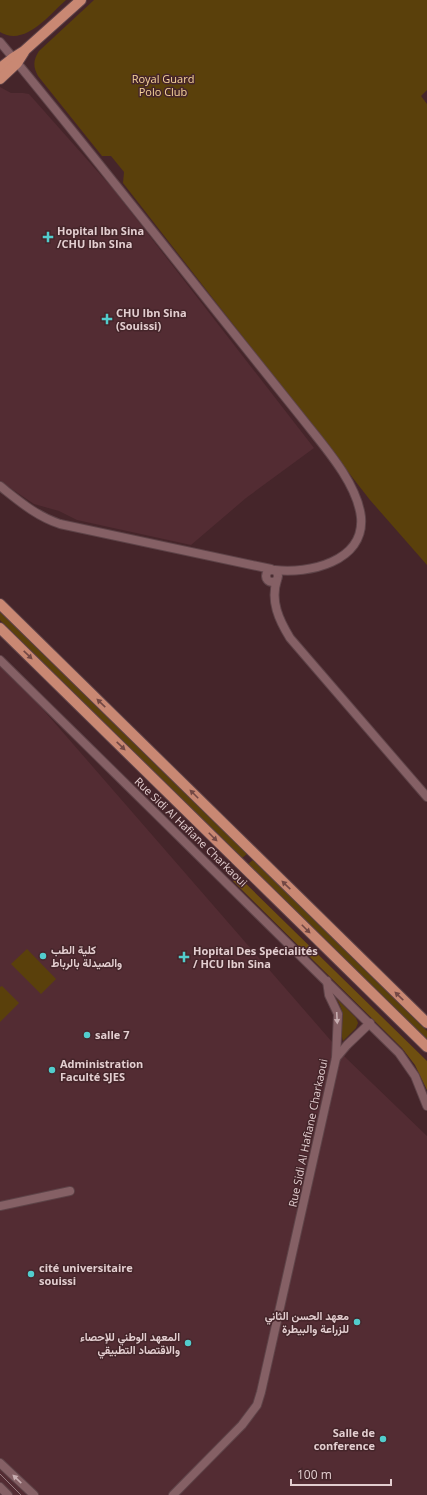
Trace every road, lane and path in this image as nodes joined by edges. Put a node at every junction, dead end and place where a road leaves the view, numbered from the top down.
1 (81, 0) edge
2 (0, 42) edge
3 (15, 60) junction
4 (0, 68) edge
5 (0, 79) edge
6 (0, 486) edge
7 (273, 576) junction
8 (0, 604) edge
9 (0, 628) edge
10 (0, 660) edge
11 (427, 797) edge
12 (327, 981) junction
13 (370, 1023) junction
14 (427, 1023) edge
15 (427, 1047) edge
16 (336, 1058) junction
17 (427, 1106) edge
18 (70, 1191) dead end
19 (0, 1206) edge
20 (0, 1463) edge
21 (0, 1487) edge
22 (8, 1495) edge
23 (34, 1495) edge
24 (173, 1495) edge

1 - 3 main road
2 - 3 street
3 - 4 main road
3 - 5 main road
3 - 7 street
6 - 7 street
7 - 11 street
14 -> 8 main road
9 -> 15 main road
10 - 12 street, Rue Sidi Al Hafiane Charkaoui
12 - 13 street
12 -> 16 street, Rue Sidi Al Hafiane Charkaoui
13 - 16 street
13 - 17 street
16 - 24 street, Rue Sidi Al Hafiane Charkaoui
18 - 19 street
23 -> 20 street
21 - 22 street

